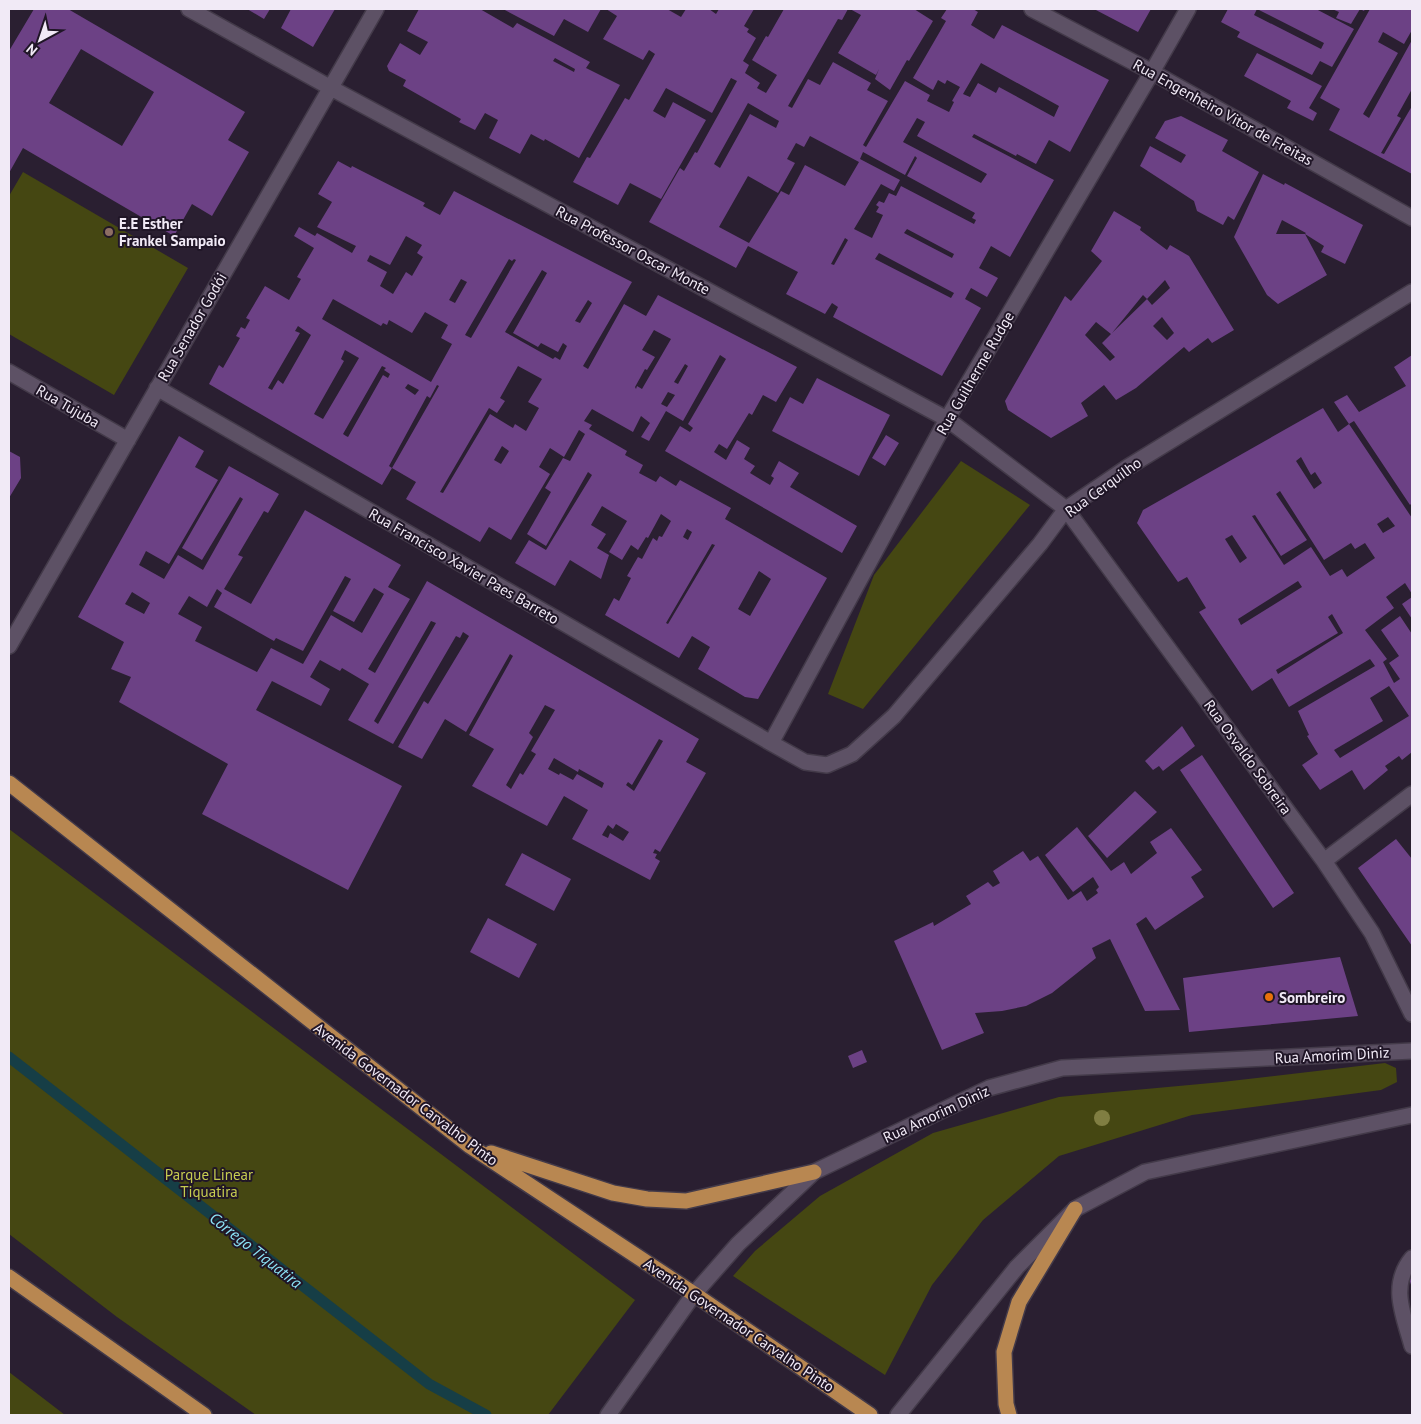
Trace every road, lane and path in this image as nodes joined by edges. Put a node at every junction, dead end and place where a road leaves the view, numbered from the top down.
1 (189, 9) edge
2 (376, 9) edge
3 (1032, 9) edge
4 (1188, 9) edge
5 (1152, 72) junction
6 (330, 88) junction
7 (1412, 218) edge
8 (1412, 292) edge
9 (9, 372) edge
10 (157, 388) junction
11 (948, 419) junction
12 (128, 440) junction
13 (1066, 509) junction
14 (9, 646) edge
15 (771, 743) junction
16 (9, 783) edge
17 (1412, 794) edge
18 (1324, 861) junction
19 (1412, 1014) edge
20 (1412, 1050) edge
21 (1412, 1115) edge
22 (470, 1146) junction
23 (814, 1172) junction
24 (1075, 1209) junction
25 (1412, 1258) edge
26 (9, 1277) edge
27 (694, 1294) junction
28 (1412, 1346) edge
29 (204, 1415) edge
30 (608, 1415) edge
31 (870, 1415) edge
32 (898, 1415) edge
33 (1009, 1415) edge

1 - 6 street, Rua Professor Oscar Monte
2 - 6 street, Rua Senador Godói
3 - 5 street, Rua Engenheiro Vitor de Freitas
4 - 5 street, Rua Guilherme Rudge
5 - 7 street, Rua Engenheiro Vitor de Freitas
5 - 11 street, Rua Guilherme Rudge
6 - 10 street, Rua Senador Godói
6 - 11 street, Rua Professor Oscar Monte
8 - 13 street, Rua Cerquilho
9 - 12 street, Rua Tujuba
10 - 12 street, Rua Senador Godói
10 - 15 street, Rua Francisco Xavier Paes Barreto
11 - 13 street, Rua Professor Oscar Monte
11 - 15 street, Rua Guilherme Rudge
12 - 14 street, Rua Senador Godói
13 - 15 street, Rua Cerquilho
13 - 18 street, Rua Osvaldo Sobreira
16 - 22 main road, Avenida Governador Carvalho Pinto
17 - 18 street
18 - 19 street, Rua Osvaldo Sobreira
20 - 23 street, Rua Amorim Diniz
21 - 24 street
22 - 23 main road
22 - 27 main road, Avenida Governador Carvalho Pinto
23 - 27 street, Rua Amorim Diniz
24 - 32 street
24 - 33 main road
25 - 28 street
26 - 29 main road
27 - 30 street, Rua Amorim Diniz
27 - 31 main road, Avenida Governador Carvalho Pinto

